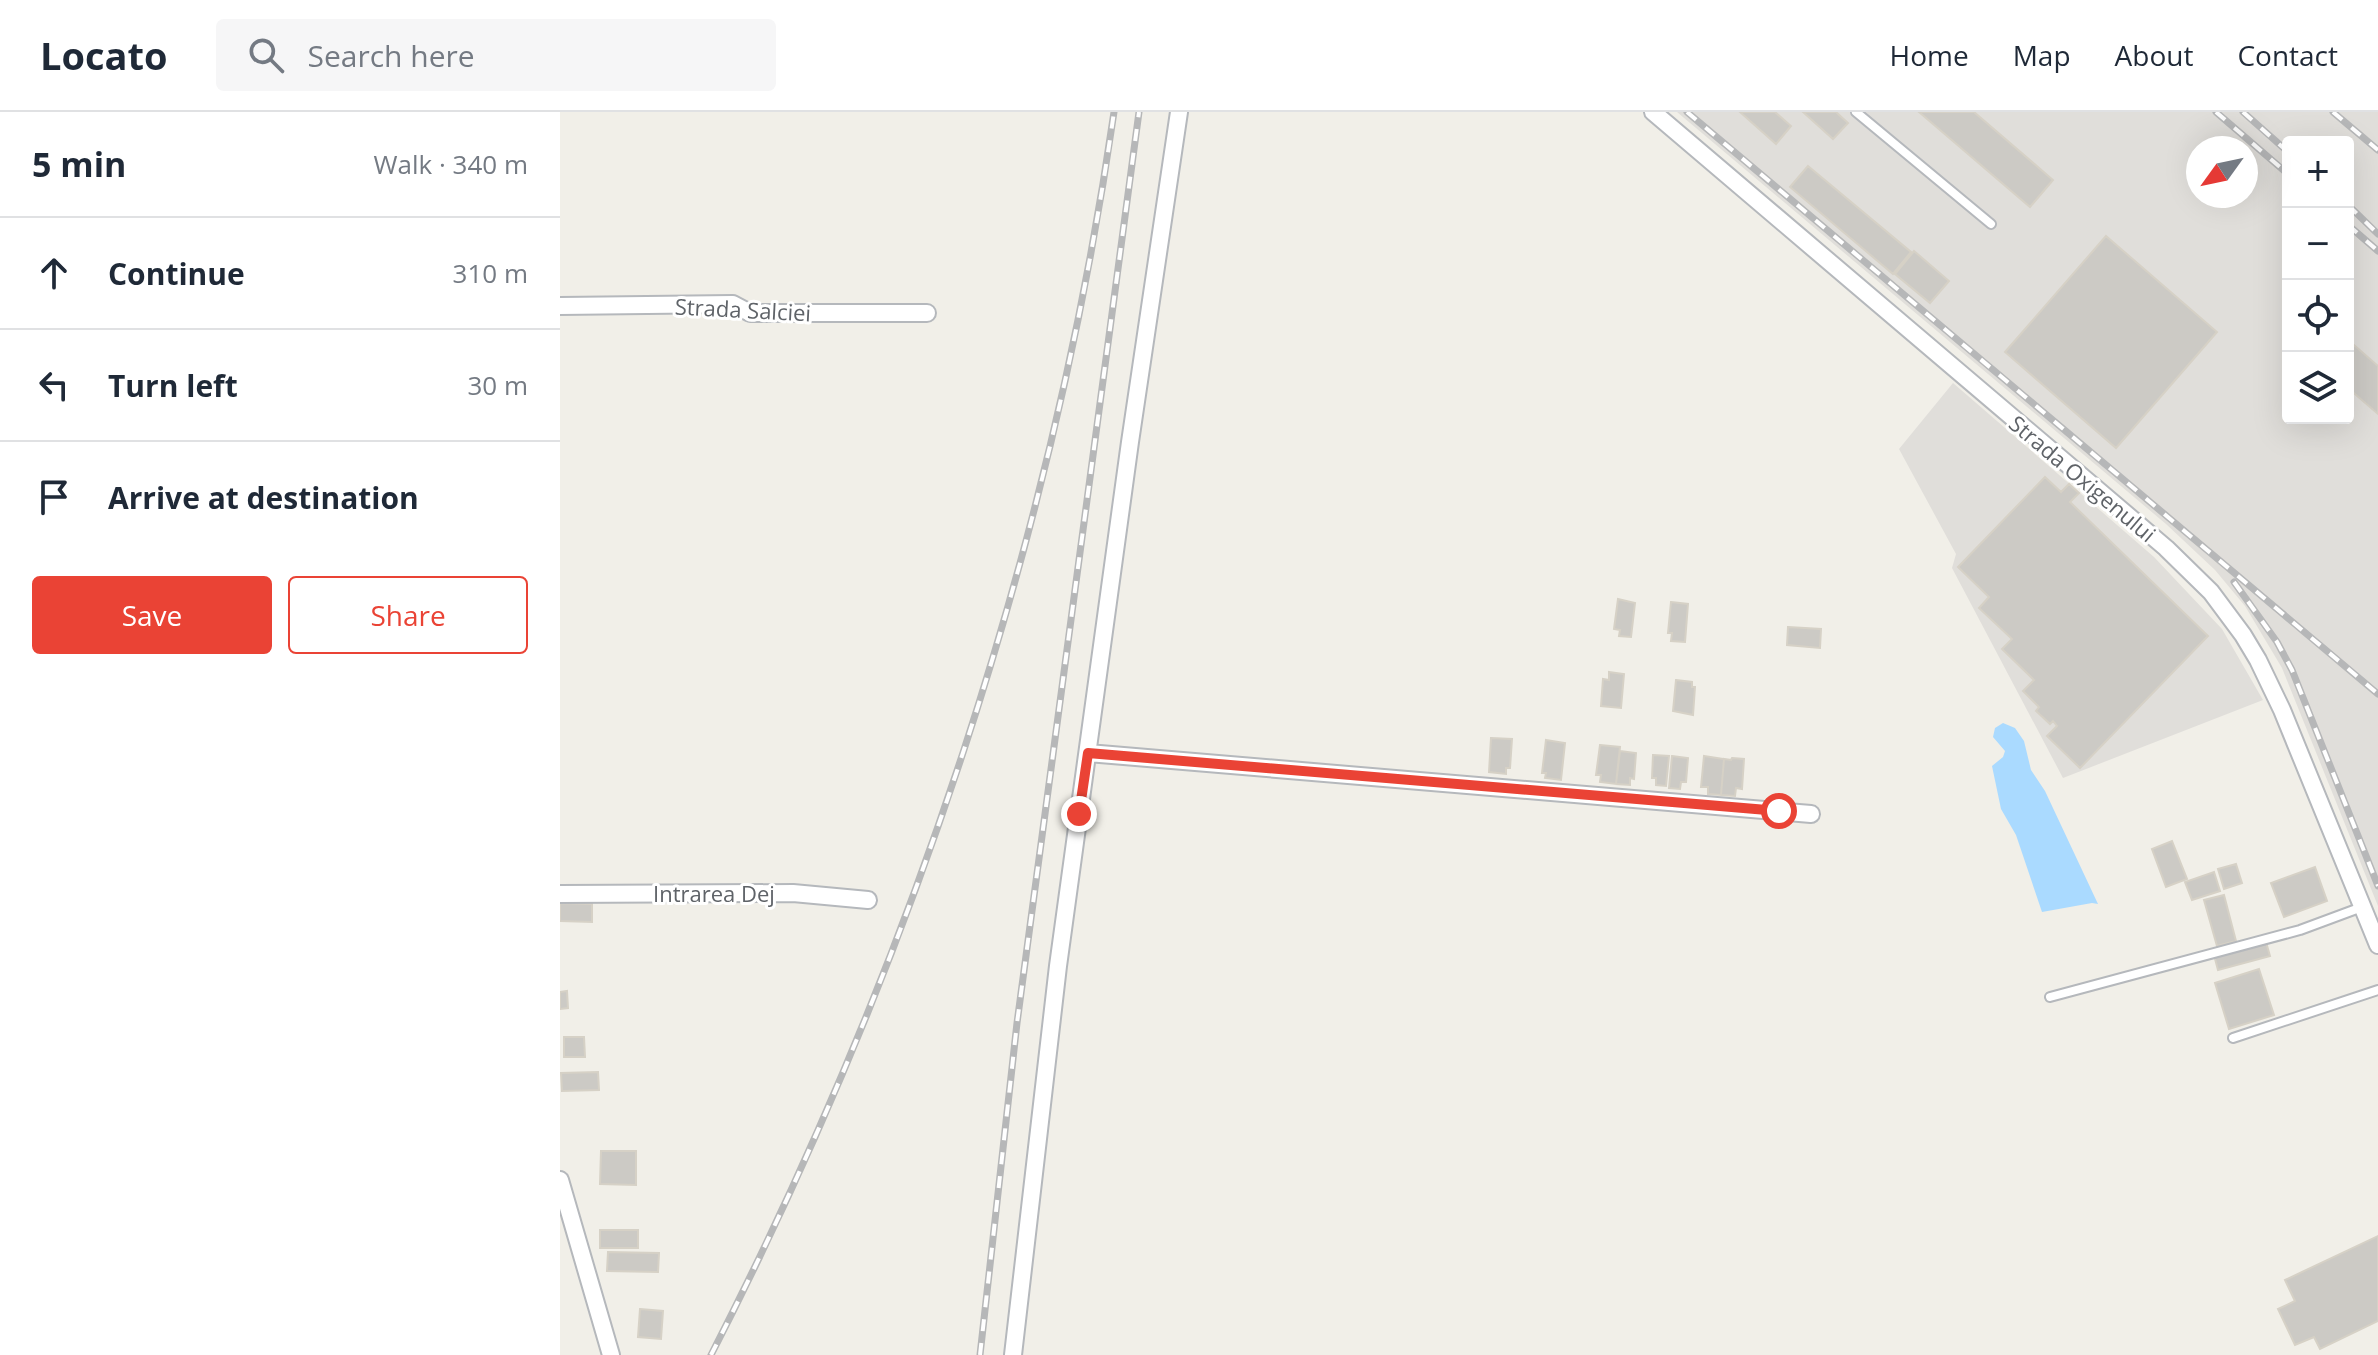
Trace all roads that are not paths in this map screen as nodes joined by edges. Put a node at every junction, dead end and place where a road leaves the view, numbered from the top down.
1 (1179, 112) edge
2 (1653, 112) edge
3 (1856, 112) edge
4 (1991, 224) dead end
5 (560, 306) edge
6 (927, 313) dead end
7 (1088, 753) junction
8 (1811, 814) dead end
9 (560, 894) edge
10 (868, 900) dead end
11 (2362, 907) junction
12 (2378, 945) edge
13 (2378, 990) edge
14 (2050, 997) dead end
15 (2233, 1038) dead end
16 (560, 1180) edge
17 (611, 1355) edge
18 (1013, 1355) edge

1 - 7 street
2 - 11 street, Strada Oxigenului
3 - 4 lane
5 - 6 street, Strada Salciei
7 - 8 street
7 - 18 street
9 - 10 street, Intrarea Dej
11 - 12 street, Strada Oxigenului
11 - 14 lane
13 - 15 lane
16 - 17 street

